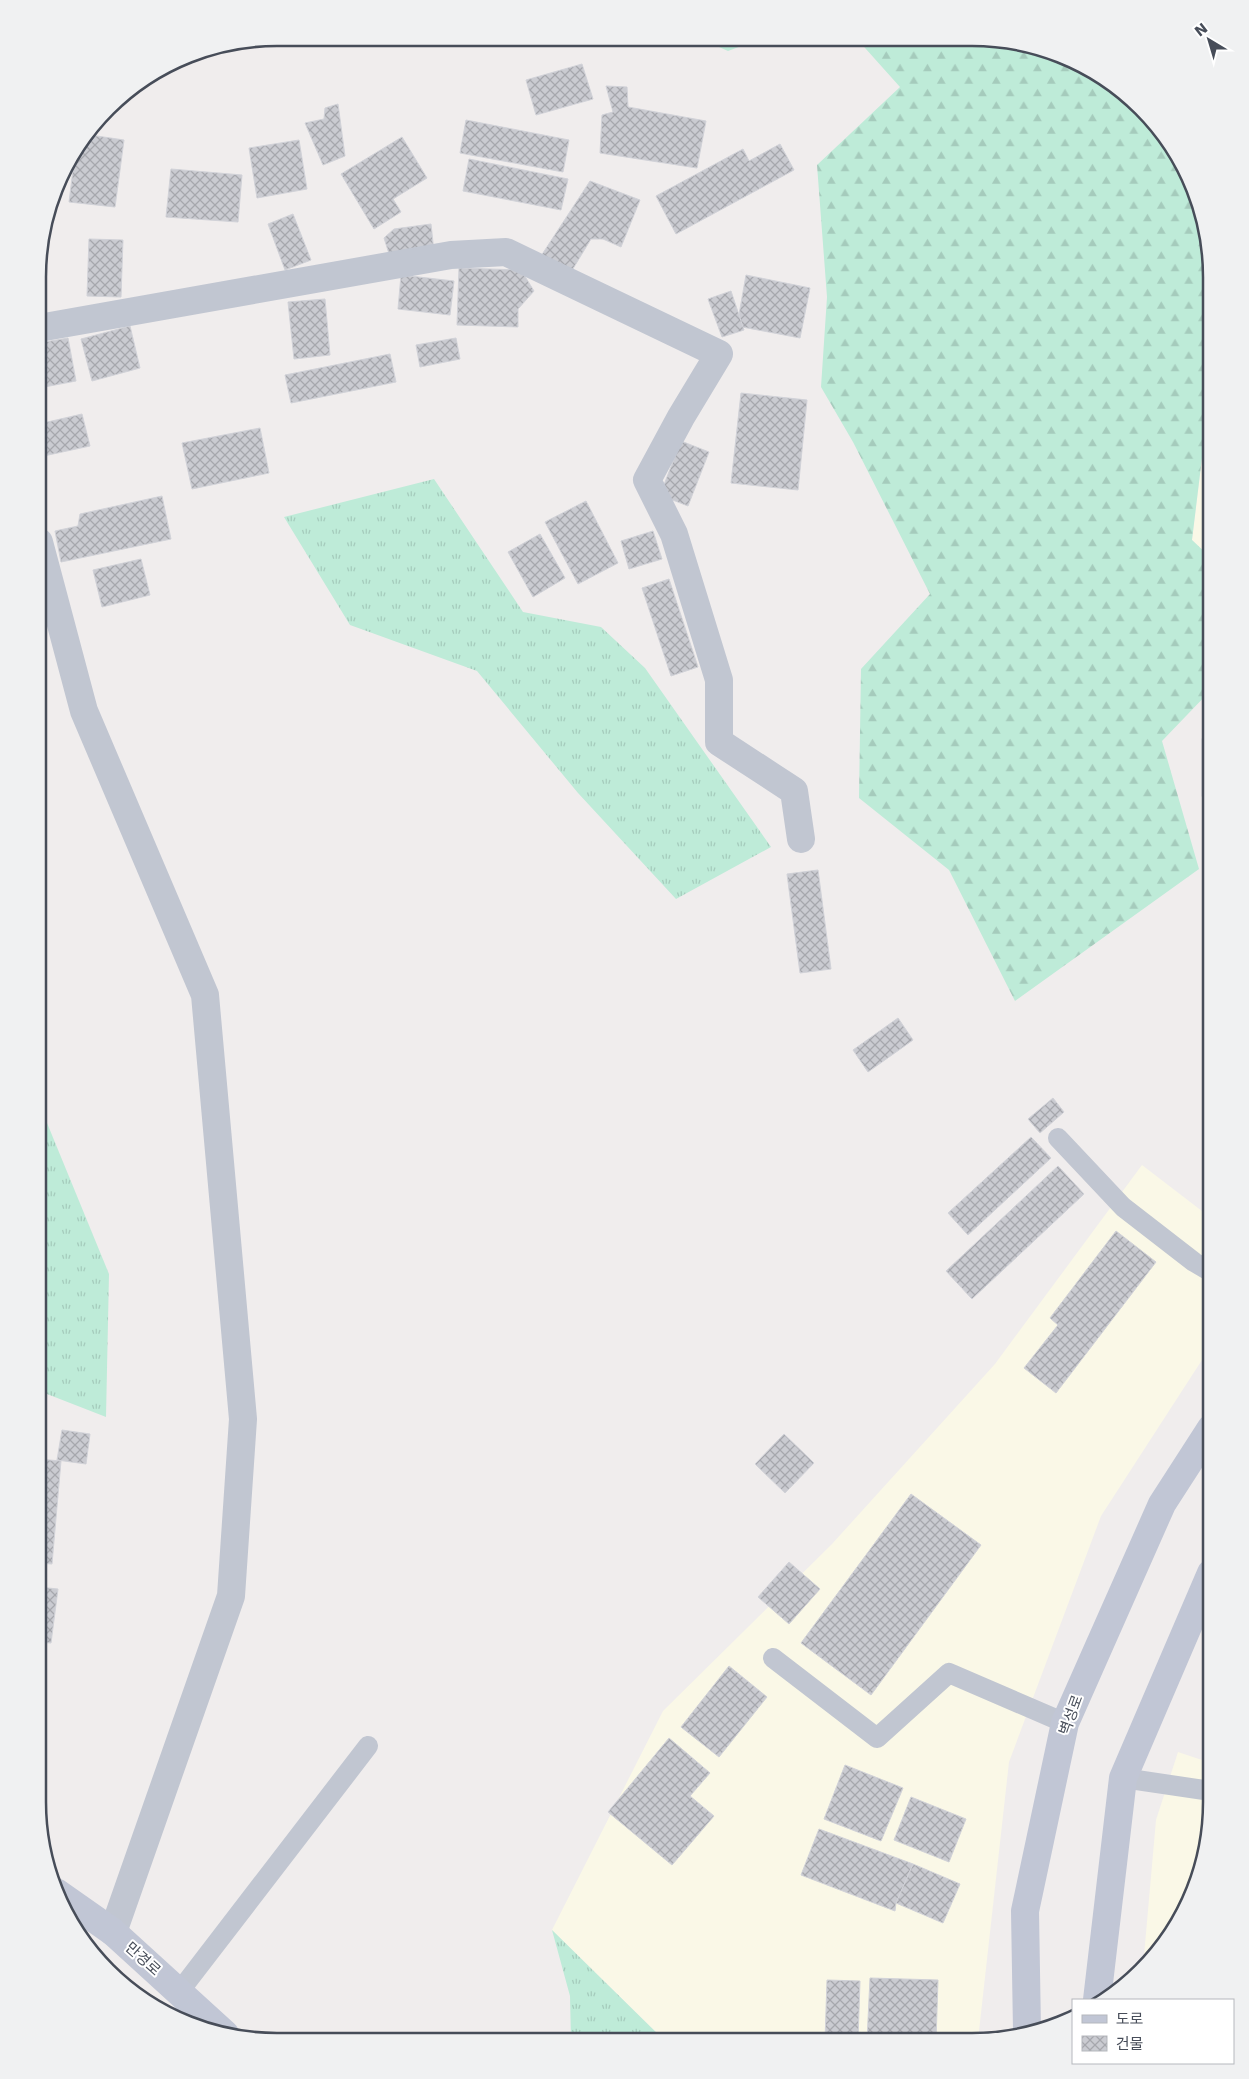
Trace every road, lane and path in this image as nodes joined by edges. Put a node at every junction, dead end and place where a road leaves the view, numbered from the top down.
1 (46, 327) edge
2 (46, 568) edge
3 (801, 839) dead end
4 (1058, 1138) dead end
5 (1203, 1267) edge
6 (1203, 1440) edge
7 (1203, 1592) edge
8 (773, 1658) dead end
9 (1065, 1723) junction
10 (368, 1746) dead end
11 (1123, 1778) junction
12 (1203, 1790) edge
13 (69, 1901) edge
14 (113, 1932) junction
15 (179, 1992) junction
16 (1098, 1996) edge
17 (212, 2023) edge
18 (1027, 2026) edge

1 - 3 street
2 - 14 street
4 - 5 lane
6 - 9 main road, 벽성로
7 - 11 main road
8 - 9 lane
9 - 18 main road, 벽성로
10 - 15 lane
11 - 12 lane
11 - 16 main road
13 - 14 main road, 만경로
14 - 15 main road, 만경로
15 - 17 main road, 만경로

